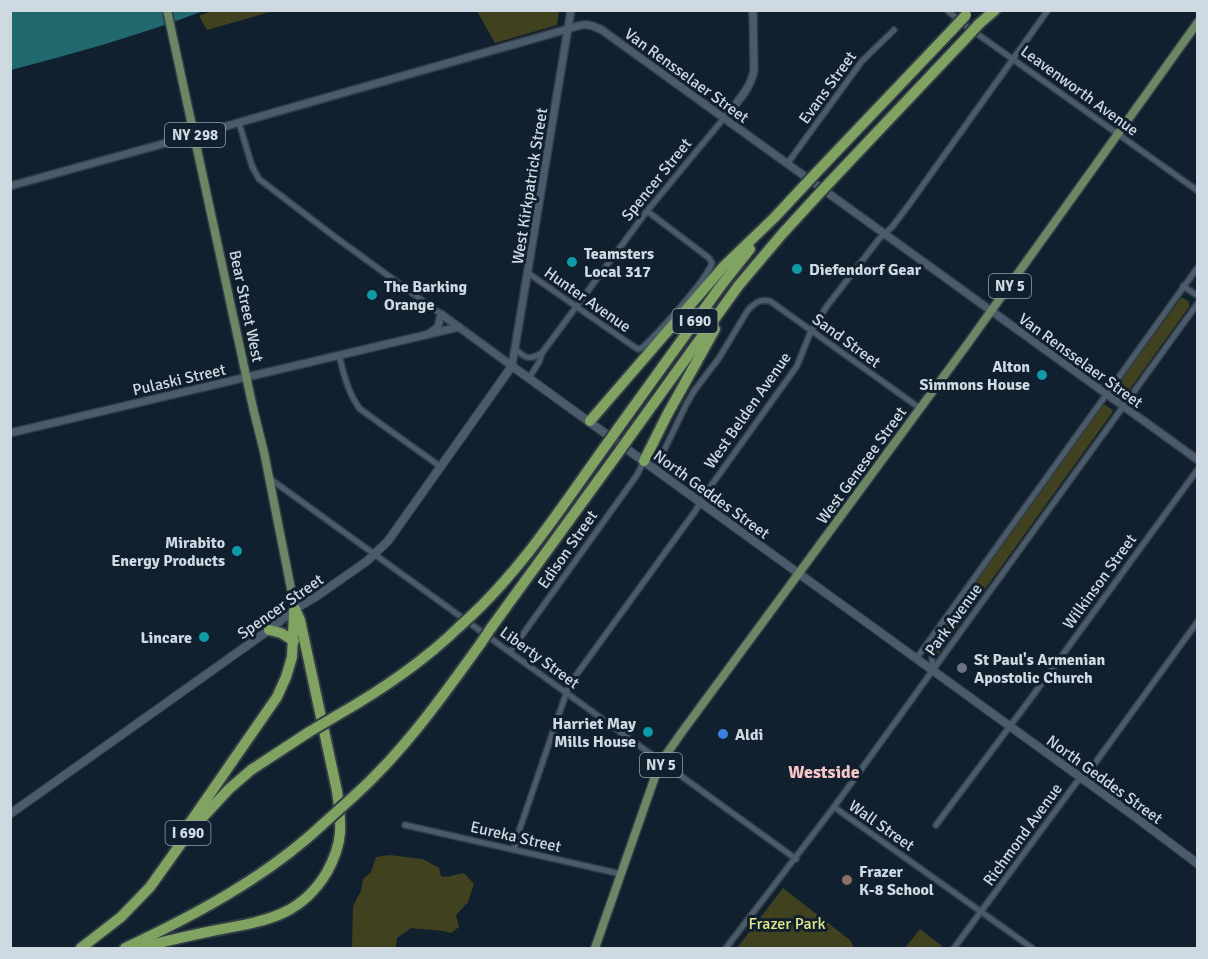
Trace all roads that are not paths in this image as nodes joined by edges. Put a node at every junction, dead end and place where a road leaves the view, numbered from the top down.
1 (167, 10) edge
2 (571, 10) edge
3 (753, 10) edge
4 (947, 10) edge
5 (994, 10) edge
6 (1048, 10) edge
7 (968, 13) edge
8 (1197, 22) edge
9 (568, 29) junction
10 (894, 30) dead end
11 (1014, 59) junction
12 (724, 118) junction
13 (239, 123) junction
14 (1118, 134) junction
15 (195, 135) junction
16 (788, 164) junction
17 (10, 186) edge
18 (1197, 191) edge
19 (647, 211) junction
20 (774, 218) junction
21 (884, 234) junction
22 (1197, 267) edge
23 (754, 268) junction
24 (528, 273) junction
25 (1183, 286) junction
26 (1197, 296) edge
27 (1197, 303) edge
28 (577, 307) junction
29 (992, 311) junction
30 (441, 314) junction
31 (459, 327) junction
32 (811, 331) junction
33 (430, 333) junction
34 (516, 349) junction
35 (542, 353) junction
36 (339, 355) junction
37 (512, 366) junction
38 (247, 377) junction
39 (529, 378) junction
40 (1106, 394) junction
41 (1123, 406) junction
42 (921, 409) junction
43 (590, 421) junction
44 (10, 433) edge
45 (644, 460) junction
46 (1197, 460) edge
47 (441, 467) junction
48 (655, 469) junction
49 (1197, 469) edge
50 (269, 478) junction
51 (700, 502) junction
52 (375, 555) junction
53 (799, 574) junction
54 (295, 609) junction
55 (1197, 621) edge
56 (940, 624) junction
57 (269, 630) junction
58 (294, 641) junction
59 (510, 652) junction
60 (916, 659) junction
61 (933, 671) junction
62 (566, 692) junction
63 (1010, 727) junction
64 (662, 762) junction
65 (1082, 778) junction
66 (834, 807) junction
67 (10, 814) edge
68 (405, 825) dead end
69 (936, 825) dead end
70 (514, 850) junction
71 (796, 859) junction
72 (168, 860) junction
73 (1197, 864) edge
74 (621, 874) junction
75 (981, 912) junction
76 (81, 948) edge
77 (125, 948) edge
78 (140, 948) edge
79 (595, 948) edge
80 (726, 948) edge
81 (954, 948) edge
82 (1032, 948) edge

1 - 15 main road, Bear Street West / NY 298
2 - 9 street, West Kirkpatrick Street
3 - 12 street, Spencer Street
4 - 11 street, Leavenworth Avenue
5 - 23 highway, I 690, bridge
6 - 11 street, West Belden Avenue
7 - 20 highway, I 690, bridge
8 - 14 main road, West Genesee Street / NY 5
9 - 12 street, Van Rensselaer Street
9 - 13 street, Van Rensselaer Street
9 - 24 street, West Kirkpatrick Street
10 - 16 street, Evans Street
11 - 14 street, Leavenworth Avenue
11 - 21 street, West Belden Avenue
12 - 16 street, Van Rensselaer Street
12 - 19 street, Spencer Street
13 - 15 street, Van Rensselaer Street
13 - 30 street, North Geddes Street
14 - 18 street, Leavenworth Avenue
14 - 29 main road, West Genesee Street / NY 5
15 - 17 street, Van Rensselaer Street
15 - 38 main road, Bear Street West / NY 298
16 - 21 street, Van Rensselaer Street
19 - 28 street, Spencer Street
19 - 28 street, Hunter Avenue
20 - 43 highway
20 - 72 highway, I 690, bridge
21 - 29 street, Van Rensselaer Street
21 - 32 street, West Belden Avenue
22 - 25 street, Park Avenue
23 - 45 highway
23 - 77 highway, I 690, bridge
24 - 28 street, Hunter Avenue
24 - 34 street, West Kirkpatrick Street
25 - 26 street
25 - 40 street, Park Avenue
27 - 41 street, Park Avenue
28 - 35 street, Spencer Street
29 - 40 street, Van Rensselaer Street
29 - 42 main road, West Genesee Street / NY 5
30 - 31 street, North Geddes Street
30 - 33 street
31 - 33 street, Pulaski Street
31 - 37 street, North Geddes Street
32 - 42 street, Sand Street
32 - 48 street, Sand Street
32 - 51 street, West Belden Avenue
33 - 36 street, Pulaski Street
34 - 35 street
34 - 37 street, West Kirkpatrick Street
35 - 39 street, Spencer Street
36 - 38 street, Pulaski Street
36 - 47 street
37 - 39 main road, North Geddes Street
37 - 47 main road, Spencer Street
38 - 44 street, Pulaski Street
38 - 50 main road, Bear Street West / NY 298
39 - 43 main road, North Geddes Street
40 - 41 street, Van Rensselaer Street
40 - 56 street, Park Avenue
41 - 46 street, Van Rensselaer Street
41 - 61 street, Park Avenue
42 - 53 main road, West Genesee Street / NY 5
43 - 45 main road, North Geddes Street
45 - 48 main road, North Geddes Street
45 - 59 street, Edison Street
47 - 52 main road, Spencer Street
48 - 51 main road, North Geddes Street
49 - 63 street, Wilkinson Street
50 - 52 street, Liberty Street
50 - 54 main road, Bear Street West / NY 298
51 - 53 main road, North Geddes Street
51 - 62 street, West Belden Avenue
52 - 54 main road, Spencer Street
52 - 59 street, Liberty Street
53 - 60 main road, North Geddes Street
53 - 64 main road, West Genesee Street / NY 5
54 - 57 main road, Spencer Street
54 - 58 highway
54 - 78 highway
55 - 65 street, Richmond Avenue
56 - 60 street, Park Avenue
56 - 61 street
57 - 58 highway
57 - 67 main road, Spencer Street
58 - 72 highway
59 - 62 street, Liberty Street
60 - 61 main road, North Geddes Street
61 - 63 main road, North Geddes Street
61 - 66 street, Park Avenue
62 - 64 street, Liberty Street
62 - 70 street, West Belden Avenue
63 - 65 main road, North Geddes Street
63 - 69 street, Wilkinson Street
64 - 71 street, Liberty Street
64 - 74 main road, West Genesee Street / NY 5
65 - 73 main road, North Geddes Street
65 - 75 street, Richmond Avenue
66 - 71 street, Park Avenue
66 - 75 street, Wall Street
68 - 70 street, Eureka Street
70 - 74 street, Eureka Street
71 - 80 street, Park Avenue
72 - 76 highway, I 690
74 - 79 main road, West Genesee Street / NY 5
75 - 81 street, Richmond Avenue
75 - 82 street, Wall Street

